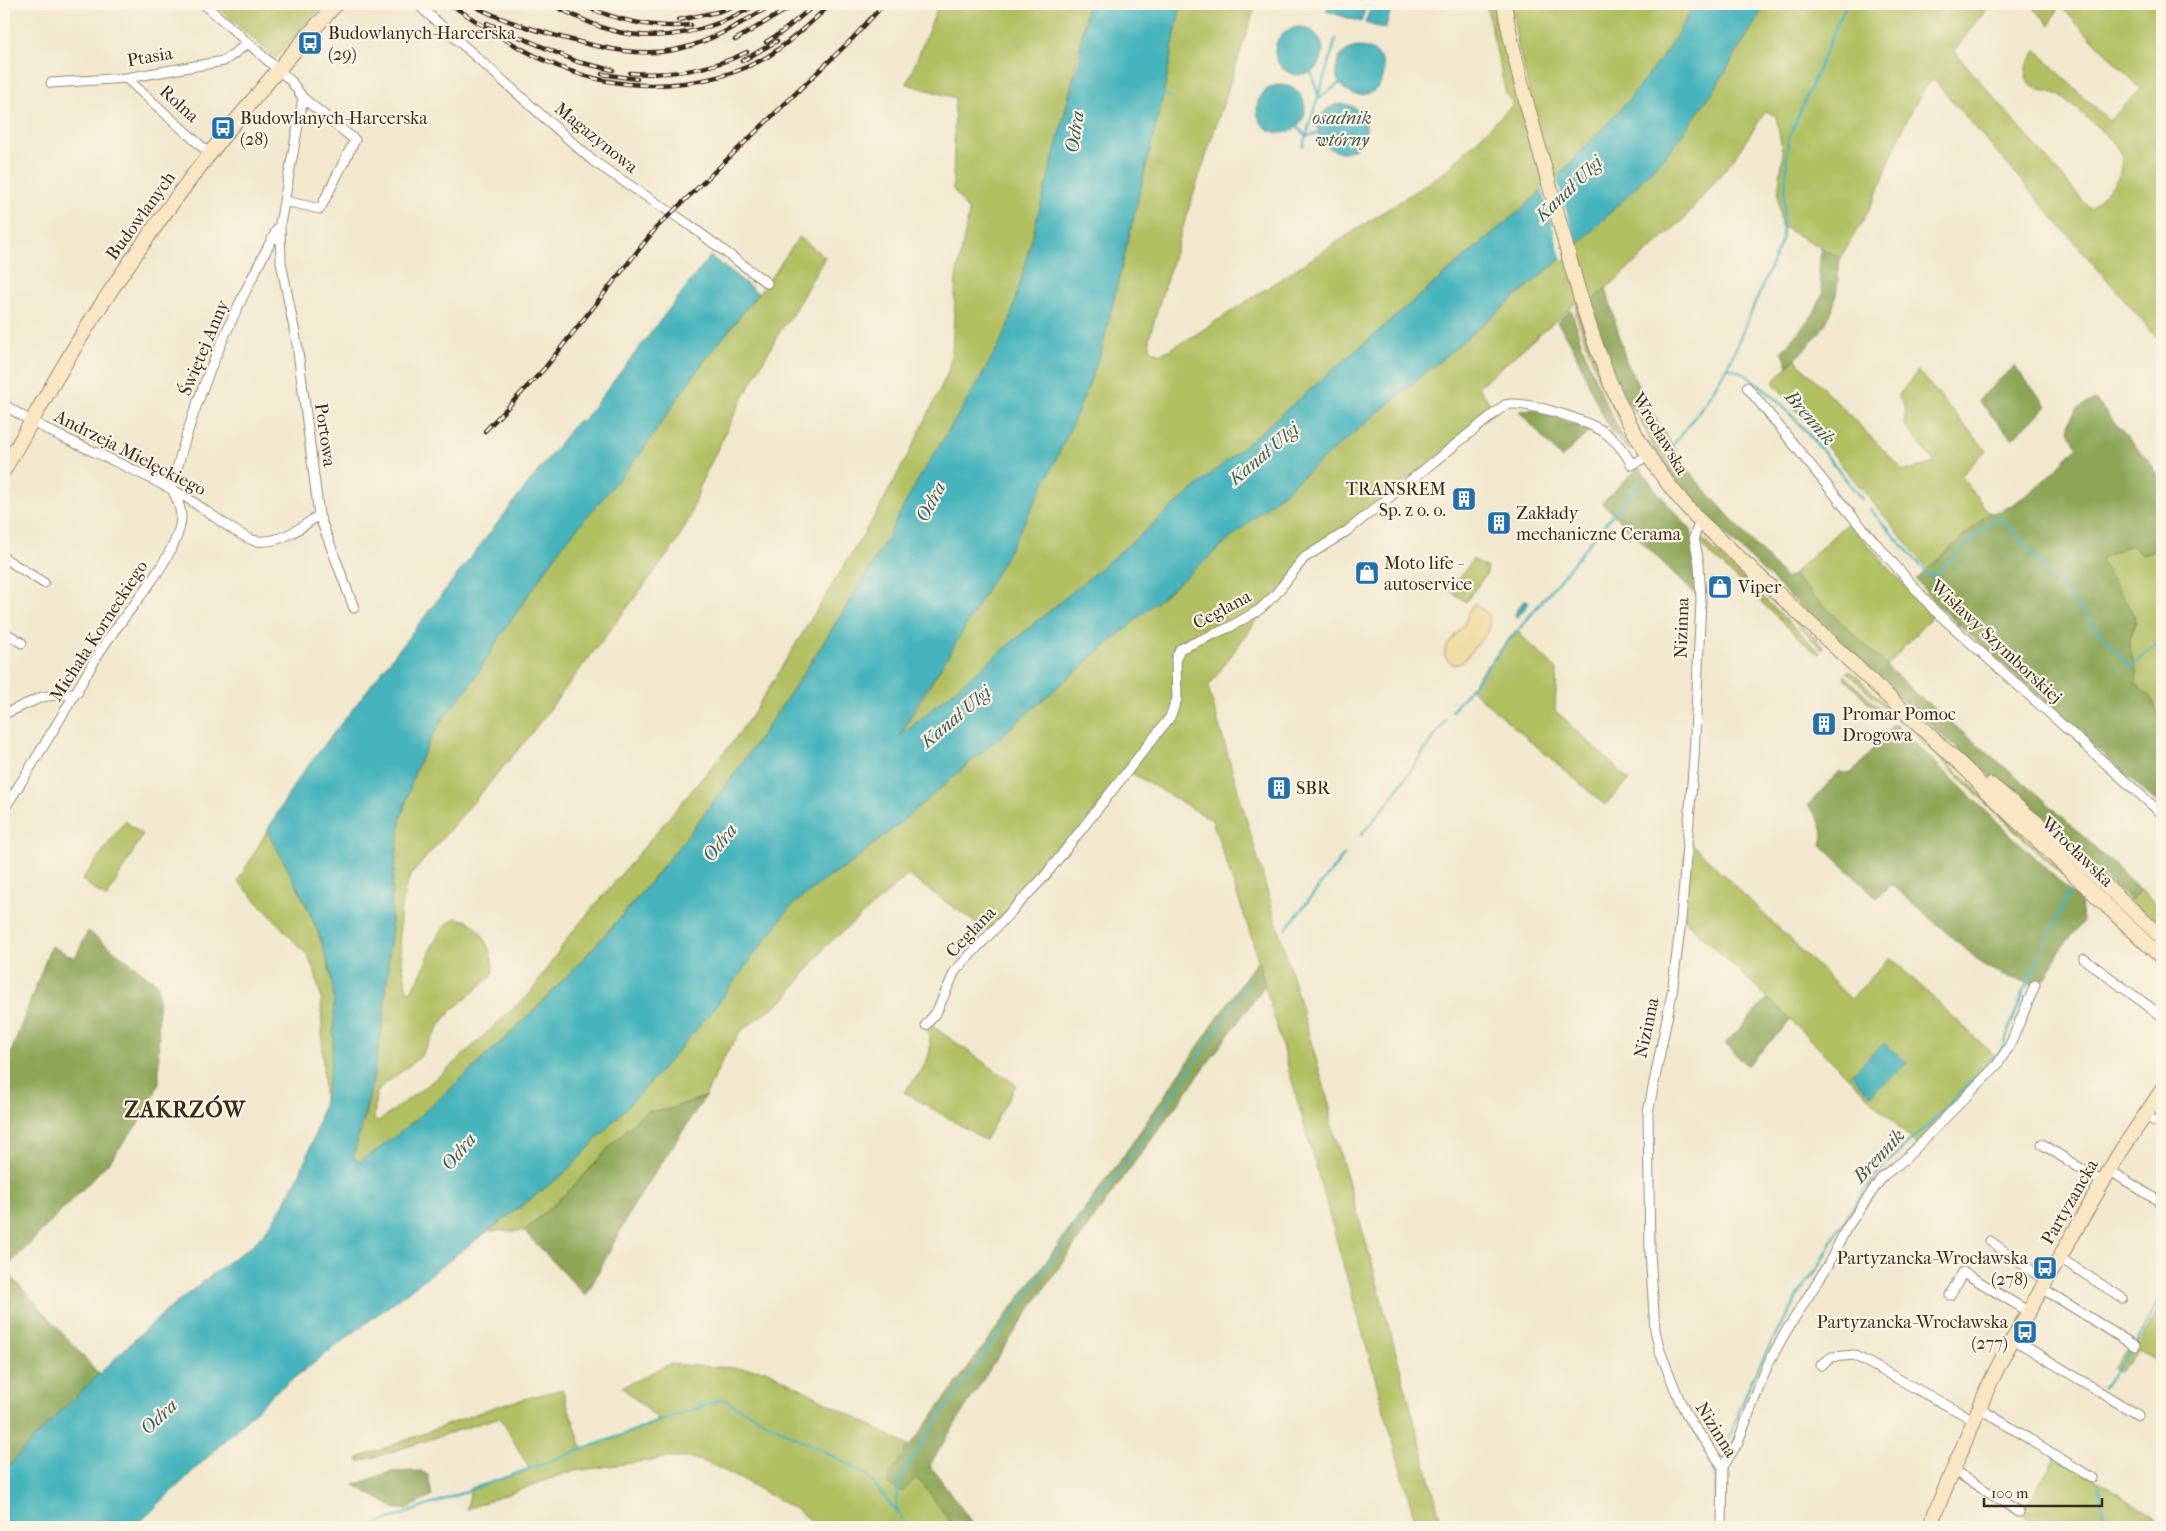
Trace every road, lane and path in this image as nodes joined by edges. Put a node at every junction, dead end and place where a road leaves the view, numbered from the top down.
1 (204, 4) edge
2 (336, 4) edge
3 (416, 4) edge
4 (1504, 4) edge
5 (248, 43) junction
6 (278, 68) junction
7 (126, 78) junction
8 (50, 83) dead end
9 (303, 98) junction
10 (210, 154) junction
11 (285, 201) junction
12 (280, 224) junction
13 (262, 259) junction
14 (281, 262) junction
15 (767, 283) dead end
16 (1747, 388) dead end
17 (4, 404) edge
18 (32, 422) junction
19 (1647, 456) junction
20 (4, 470) edge
21 (172, 489) junction
22 (319, 515) junction
23 (1700, 521) junction
24 (4, 558) edge
25 (44, 583) dead end
26 (354, 608) dead end
27 (4, 632) edge
28 (22, 643) dead end
29 (78, 692) junction
30 (4, 714) edge
31 (1969, 772) junction
32 (4, 809) edge
33 (2162, 814) edge
34 (2162, 938) edge
35 (2162, 958) edge
36 (2084, 959) dead end
37 (2035, 985) dead end
38 (2162, 1016) edge
39 (926, 1025) dead end
40 (2162, 1090) edge
41 (2144, 1115) junction
42 (2162, 1125) edge
43 (2042, 1144) dead end
44 (2106, 1176) junction
45 (2162, 1202) edge
46 (1990, 1241) dead end
47 (2060, 1258) junction
48 (2044, 1284) junction
49 (1950, 1295) dead end
50 (2122, 1298) dead end
51 (2029, 1312) junction
52 (2013, 1339) junction
53 (2135, 1346) dead end
54 (1821, 1365) dead end
55 (1976, 1414) junction
56 (2138, 1415) dead end
57 (1723, 1467) junction
58 (1953, 1470) junction
59 (2092, 1478) dead end
60 (2019, 1512) dead end
61 (1722, 1527) edge
62 (1929, 1527) edge

1 - 5 street
2 - 6 main road, Budowlanych
3 - 15 street, Magazynowa
4 - 19 main road, Wrocławska
5 - 6 street
5 - 7 street, Ptasia
6 - 9 street
6 - 10 main road, Budowlanych
7 - 8 street, Ptasia
7 - 10 street, Rolna
9 - 11 street, Świętej Anny
9 - 11 street
10 - 18 main road, Budowlanych
11 - 12 street, Świętej Anny
12 - 13 street, Świętej Anny
12 - 14 street, Świętej Anny
13 - 14 street
13 - 21 street, Świętej Anny
14 - 22 street, Portowa
16 - 33 street, Wisławy Szymborskiej
17 - 18 street, Andrzeja Mielęckiego
18 - 20 main road, Budowlanych
18 - 21 street, Andrzeja Mielęckiego
19 - 23 main road, Wrocławska
19 - 39 street, Ceglana
21 - 22 street, Andrzeja Mielęckiego
21 - 29 street, Michała Korneckiego
22 - 26 street, Portowa
23 - 31 main road, Wrocławska
23 - 57 street, Nizinna
24 - 25 street
27 - 28 street
29 - 30 street
29 - 32 street, Michała Korneckiego
31 - 34 main road, Wrocławska
31 - 35 main road, Wrocławska
36 - 38 street
37 - 57 street
40 - 41 main road, Partyzancka
41 - 42 street
41 - 44 main road, Partyzancka
43 - 44 street
44 - 45 street
44 - 47 main road, Partyzancka
46 - 48 street
47 - 48 main road, Partyzancka
47 - 50 street
48 - 51 main road, Partyzancka
48 - 53 street
49 - 51 street
51 - 52 main road, Partyzancka
52 - 55 main road, Partyzancka
52 - 56 street
54 - 55 street
55 - 58 main road, Partyzancka
55 - 59 street
57 - 61 street, Nizinna
58 - 60 street
58 - 62 main road, Partyzancka

